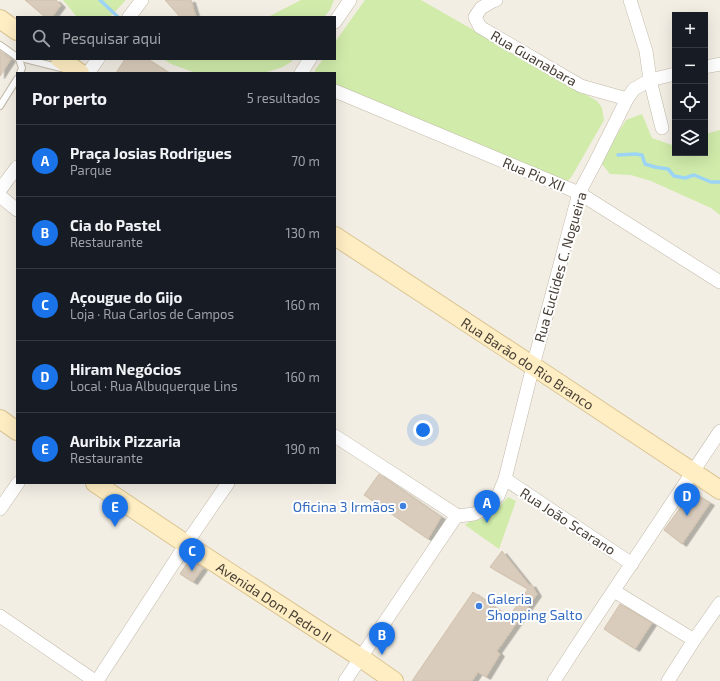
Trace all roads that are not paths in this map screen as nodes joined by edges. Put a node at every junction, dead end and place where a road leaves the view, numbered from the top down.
1 (142, 0) edge
2 (350, 0) edge
3 (496, 0) edge
4 (630, 0) edge
5 (130, 16) edge
6 (0, 20) edge
7 (336, 21) edge
8 (16, 30) edge
9 (0, 45) edge
10 (16, 56) edge
11 (19, 60) edge
12 (29, 60) edge
13 (62, 60) edge
14 (97, 60) edge
15 (309, 60) edge
16 (720, 64) edge
17 (708, 66) edge
18 (20, 72) edge
19 (78, 72) edge
20 (80, 72) edge
21 (83, 72) edge
22 (302, 72) edge
23 (672, 75) edge
24 (650, 80) junction
25 (16, 81) edge
26 (336, 91) edge
27 (627, 99) junction
28 (0, 106) edge
29 (662, 128) dead end
30 (16, 168) edge
31 (0, 190) edge
32 (579, 193) junction
33 (0, 196) edge
34 (16, 209) edge
35 (336, 237) edge
36 (720, 282) edge
37 (533, 366) junction
38 (0, 419) edge
39 (16, 430) edge
40 (720, 431) edge
41 (336, 437) edge
42 (693, 472) junction
43 (505, 479) junction
44 (17, 484) edge
45 (96, 484) edge
46 (227, 484) edge
47 (720, 490) edge
48 (0, 509) edge
49 (458, 516) junction
50 (186, 544) junction
51 (632, 564) junction
52 (614, 590) junction
53 (720, 603) edge
54 (0, 616) edge
55 (694, 640) junction
56 (361, 658) junction
57 (96, 681) edge
58 (345, 681) edge
59 (394, 681) edge
60 (554, 681) edge
61 (668, 681) edge

1 - 5 street
2 - 7 street
3 - 27 street, Rua Guanabara
4 - 24 street
6 - 8 main road
9 - 10 lane
11 - 18 lane
12 - 19 lane
13 - 20 main road
14 - 21 street
15 - 22 street
16 - 17 street
23 - 24 street, Rua Euclides C. Nogueira
24 - 27 street, Rua Euclides C. Nogueira
24 - 29 street
25 - 28 lane
26 - 32 street, Rua Pio XII
27 - 32 street, Rua Euclides C. Nogueira
30 - 31 street
32 - 36 street, Rua Pio XII
32 - 37 street, Rua Euclides C. Nogueira
33 - 34 street
35 - 37 main road, Rua Barão do Rio Branco
37 - 42 main road, Rua Barão do Rio Branco
37 - 43 street, Rua Euclides C. Nogueira
38 - 39 main road
40 - 42 street
41 - 49 street
42 - 47 main road, Rua Barão do Rio Branco
42 - 51 street
43 - 49 street, Rua Euclides C. Nogueira
43 - 51 street, Rua João Scarano
44 - 48 street
45 - 50 main road, Avenida Dom Pedro II
46 - 50 street
49 - 56 street
50 - 56 main road, Avenida Dom Pedro II
50 - 57 street
51 - 52 street
52 - 55 street
52 - 60 street
53 - 55 street
54 - 57 street
55 - 61 street
56 - 58 street
56 - 59 main road, Avenida Dom Pedro II

